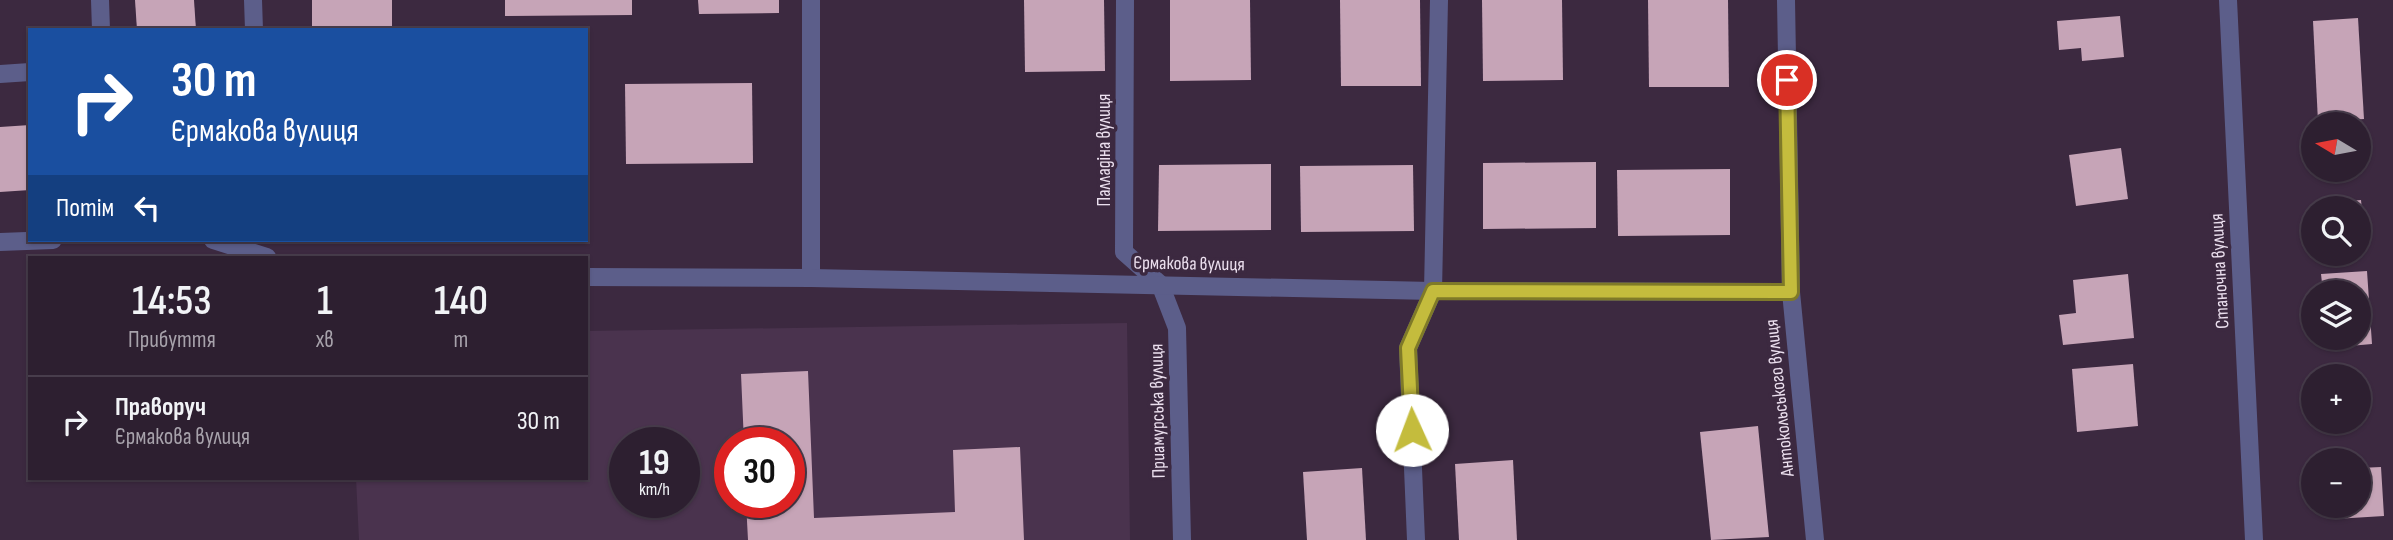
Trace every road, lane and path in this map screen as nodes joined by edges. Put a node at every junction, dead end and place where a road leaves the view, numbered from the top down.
1 (100, 0) edge
2 (253, 0) edge
3 (811, 0) edge
4 (1125, 0) edge
5 (1439, 0) edge
6 (1786, 0) edge
7 (2228, 0) edge
8 (101, 28) edge
9 (254, 28) edge
10 (28, 72) edge
11 (0, 74) edge
12 (28, 241) edge
13 (222, 242) edge
14 (0, 243) edge
15 (265, 251) edge
16 (588, 277) edge
17 (811, 278) junction
18 (1160, 284) junction
19 (1433, 291) junction
20 (1791, 292) junction
21 (1182, 540) edge
22 (1416, 540) edge
23 (1815, 540) edge
24 (2254, 540) edge

1 - 8 street
2 - 9 street
3 - 17 street
4 - 18 street, Палладіна вулиця
5 - 19 street
6 - 20 street, Антокольського вулиця
7 - 24 street, Станочна вулиця
10 - 11 street
12 - 14 street
13 - 15 street
16 - 17 street, Єрмакова вулиця
17 - 18 street, Єрмакова вулиця
18 - 19 street, Єрмакова вулиця
18 - 21 street, Приамурська вулиця
19 - 20 street, Єрмакова вулиця
19 - 22 street
20 - 23 street, Антокольського вулиця

